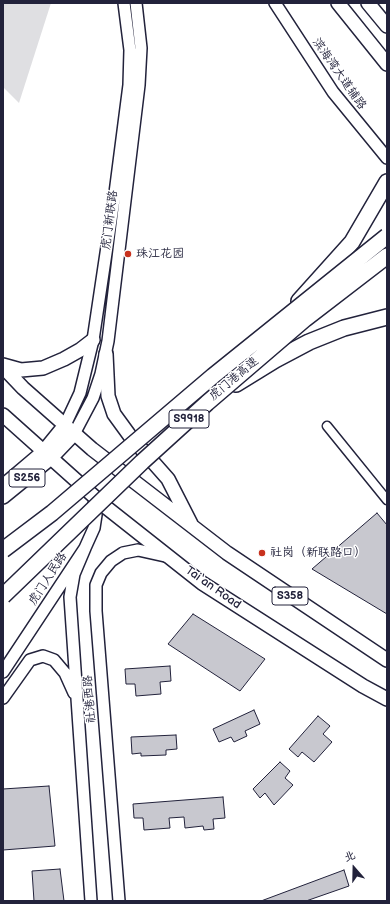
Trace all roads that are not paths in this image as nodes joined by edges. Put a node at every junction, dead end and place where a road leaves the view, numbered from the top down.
1 (124, 3) edge
2 (136, 3) edge
3 (275, 3) edge
4 (338, 3) edge
5 (368, 3) edge
6 (387, 26) edge
7 (387, 64) edge
8 (387, 158) edge
9 (387, 182) edge
10 (387, 196) edge
11 (387, 236) edge
12 (352, 242) junction
13 (387, 256) edge
14 (387, 317) edge
15 (277, 323) junction
16 (93, 340) junction
17 (106, 354) junction
18 (3, 366) edge
19 (207, 403) junction
20 (3, 415) edge
21 (327, 426) dead end
22 (69, 430) junction
23 (47, 455) junction
24 (3, 486) edge
25 (92, 495) junction
26 (3, 497) edge
27 (387, 500) edge
28 (195, 528) junction
29 (85, 548) junction
30 (3, 550) edge
31 (170, 558) junction
32 (3, 596) edge
33 (387, 660) edge
34 (3, 672) edge
35 (3, 698) edge
36 (387, 699) edge
37 (78, 711) junction
38 (91, 901) edge
39 (119, 901) edge

1 - 16 street, 虎门新联路
2 - 17 street, 虎门新联路
3 - 8 street, 滨海湾大道辅路
4 - 7 main road
5 - 6 main road
9 - 12 highway
10 - 12 highway
11 - 15 highway, 虎门港高速 / S9918, bridge
12 - 15 highway, bridge
13 - 19 highway, 虎门港高速 / S9918, bridge
14 - 19 highway, bridge
15 - 30 highway, 虎门港高速 / S9918, bridge
16 - 18 main road
16 - 22 street, 虎门新联路 / S256
17 - 22 street, 虎门新联路 / S256
17 - 28 main road
18 - 22 main road
19 - 32 highway, 虎门港高速 / S9918, bridge
20 - 23 main road, S256
21 - 27 street
22 - 23 main road, S256
22 - 28 main road, S358
23 - 24 main road, S256
23 - 25 main road, Tai‘an Road
23 - 26 main road, S256
25 - 29 street, 虎门人民路
25 - 31 main road, Tai‘an Road
28 - 33 main road, S358
29 - 34 street, 虎门人民路
29 - 37 street, 社港西路
31 - 36 main road, Tai‘an Road
31 - 39 street, 社港西路
35 - 37 street
37 - 38 street, 社港西路

